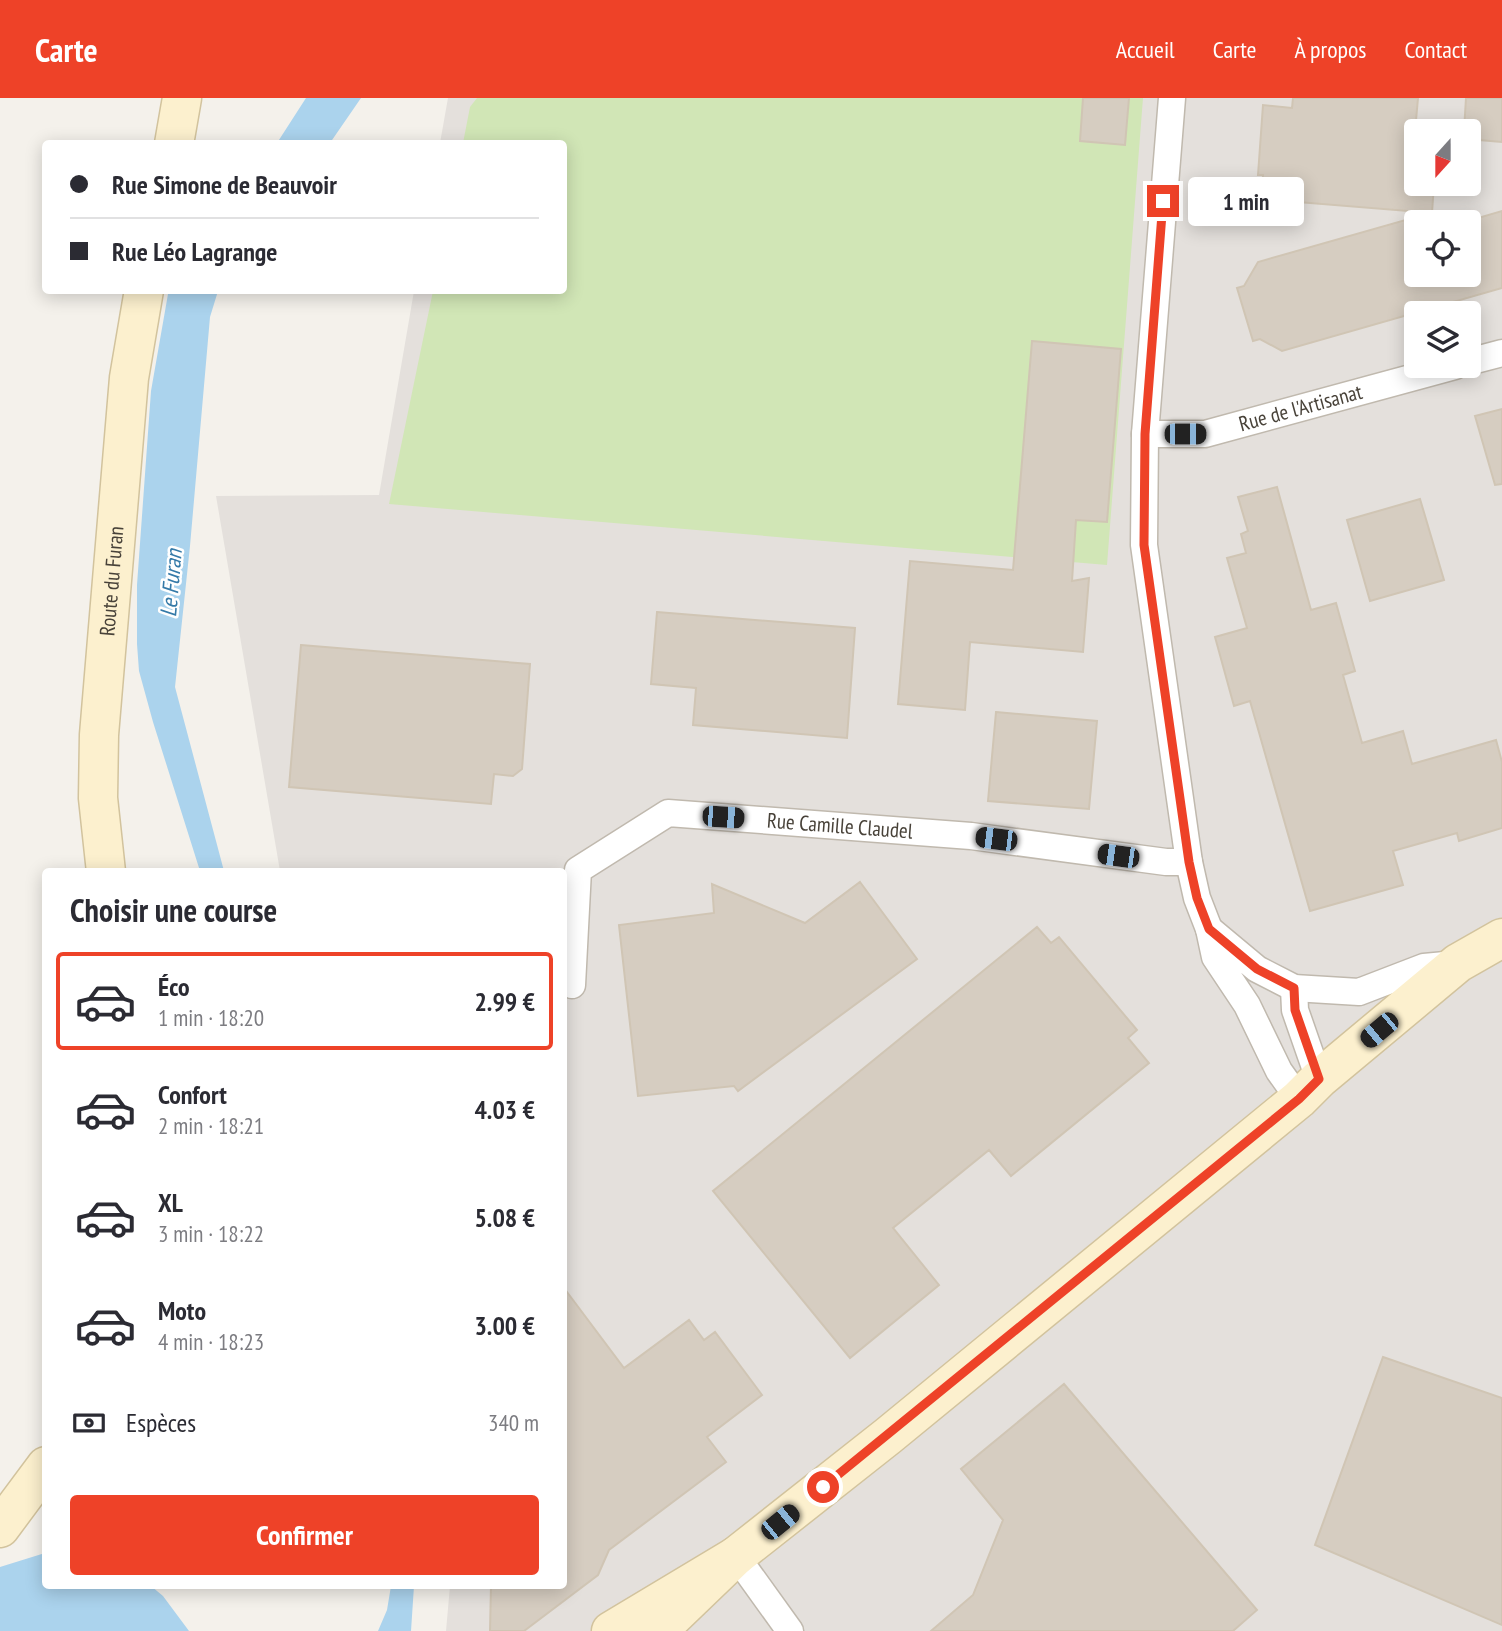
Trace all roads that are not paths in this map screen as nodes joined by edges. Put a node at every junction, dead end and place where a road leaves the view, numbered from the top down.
1 (182, 98) edge
2 (1172, 98) edge
3 (175, 140) edge
4 (143, 294) edge
5 (1502, 353) edge
6 (1481, 359) edge
7 (1411, 378) edge
8 (1145, 434) junction
9 (1189, 862) junction
10 (106, 868) edge
11 (1209, 929) junction
12 (1502, 938) edge
13 (1458, 964) junction
14 (572, 985) dead end
15 (1294, 988) junction
16 (1309, 1089) junction
17 (42, 1471) edge
18 (0, 1528) edge
19 (736, 1556) junction
20 (611, 1631) edge
21 (657, 1631) edge
22 (790, 1631) edge

1 - 3 main road
2 - 8 street
4 - 10 main road, Route du Furan
5 - 6 street
7 - 8 street, Rue de l'Artisanat
8 - 9 street
9 - 11 street
9 - 14 street, Rue Camille Claudel
11 - 15 street
11 - 16 street
12 - 13 main road
13 - 15 street
13 - 16 main road
15 - 16 street
16 - 19 main road
17 - 18 main road
19 - 20 main road
19 - 21 main road
19 - 22 street

